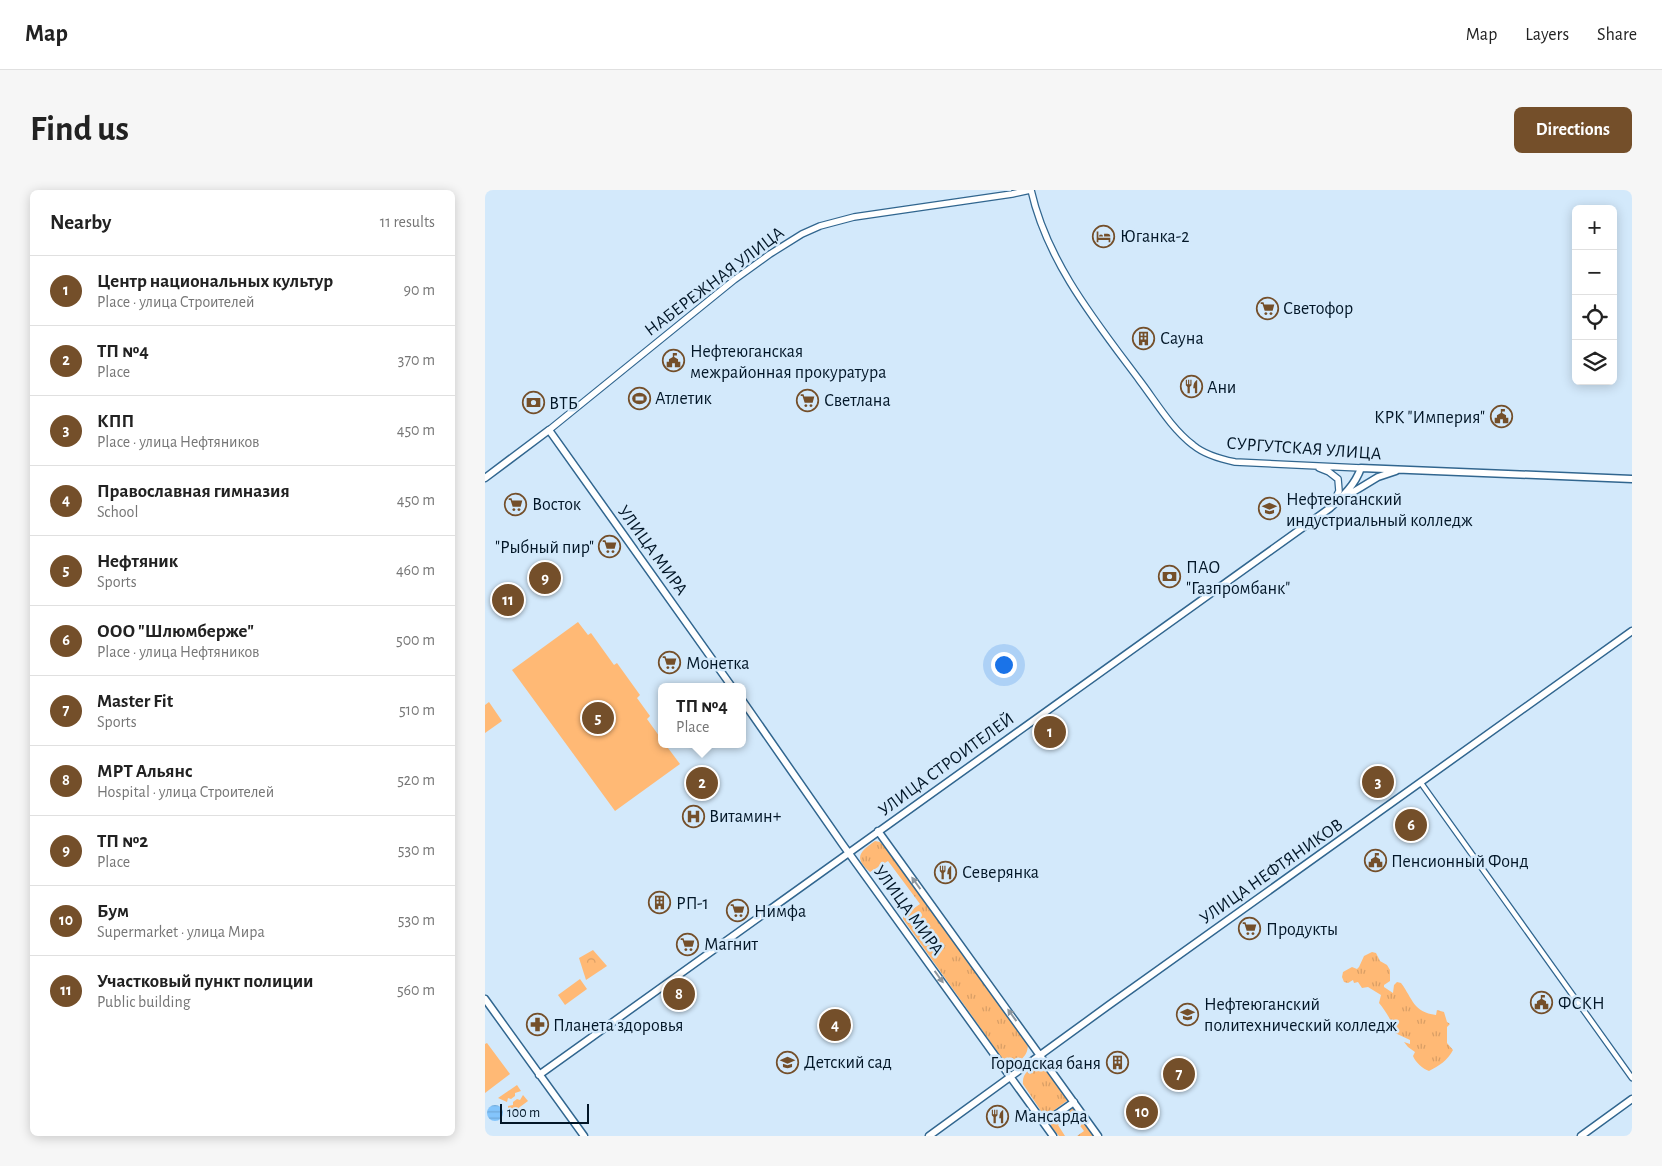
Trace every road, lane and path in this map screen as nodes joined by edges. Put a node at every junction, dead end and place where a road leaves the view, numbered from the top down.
1 (1030, 190) edge
2 (549, 430) junction
3 (1313, 466) junction
4 (1361, 468) junction
5 (1404, 469) junction
6 (485, 478) edge
7 (1632, 479) edge
8 (1330, 508) junction
9 (1632, 631) edge
10 (729, 683) edge
11 (746, 706) edge
12 (1421, 783) junction
13 (879, 831) junction
14 (849, 852) junction
15 (485, 999) edge
16 (1040, 1054) junction
17 (539, 1074) junction
18 (1010, 1077) junction
19 (1632, 1078) edge
20 (1632, 1100) edge
21 (1074, 1102) junction
22 (1044, 1123) junction
23 (584, 1136) edge
24 (929, 1136) edge
25 (1053, 1136) edge
26 (1098, 1136) edge
27 (1581, 1136) edge

1 - 2 street, НАБЕРЕЖНАЯ УЛИЦА
1 - 3 street, СУРГУТСКАЯ УЛИЦА
2 - 6 main road, НАБЕРЕЖНАЯ УЛИЦА
2 - 10 main road, УЛИЦА МИРА
3 - 4 street, СУРГУТСКАЯ УЛИЦА
3 - 8 street
4 - 5 main road, СУРГУТСКАЯ УЛИЦА
4 - 8 main road, УЛИЦА СТРОИТЕЛЕЙ
5 - 7 main road, СУРГУТСКАЯ УЛИЦА
5 - 8 main road
8 - 13 main road, УЛИЦА СТРОИТЕЛЕЙ
9 - 12 main road, УЛИЦА НЕФТЯНИКОВ
11 - 14 main road, УЛИЦА МИРА
12 - 16 main road, УЛИЦА НЕФТЯНИКОВ
12 - 19 street
13 - 14 main road, УЛИЦА СТРОИТЕЛЕЙ
16 -> 13 main road, УЛИЦА МИРА
14 - 17 main road, УЛИЦА СТРОИТЕЛЕЙ
14 -> 18 main road, УЛИЦА МИРА
15 - 17 main road
16 - 18 main road, УЛИЦА НЕФТЯНИКОВ
16 - 21 main road, УЛИЦА МИРА
17 - 23 main road
18 - 22 main road, УЛИЦА МИРА
18 - 24 main road, УЛИЦА НЕФТЯНИКОВ
20 - 27 main road
21 - 22 main road
21 - 26 main road, УЛИЦА МИРА
22 - 25 main road, УЛИЦА МИРА

